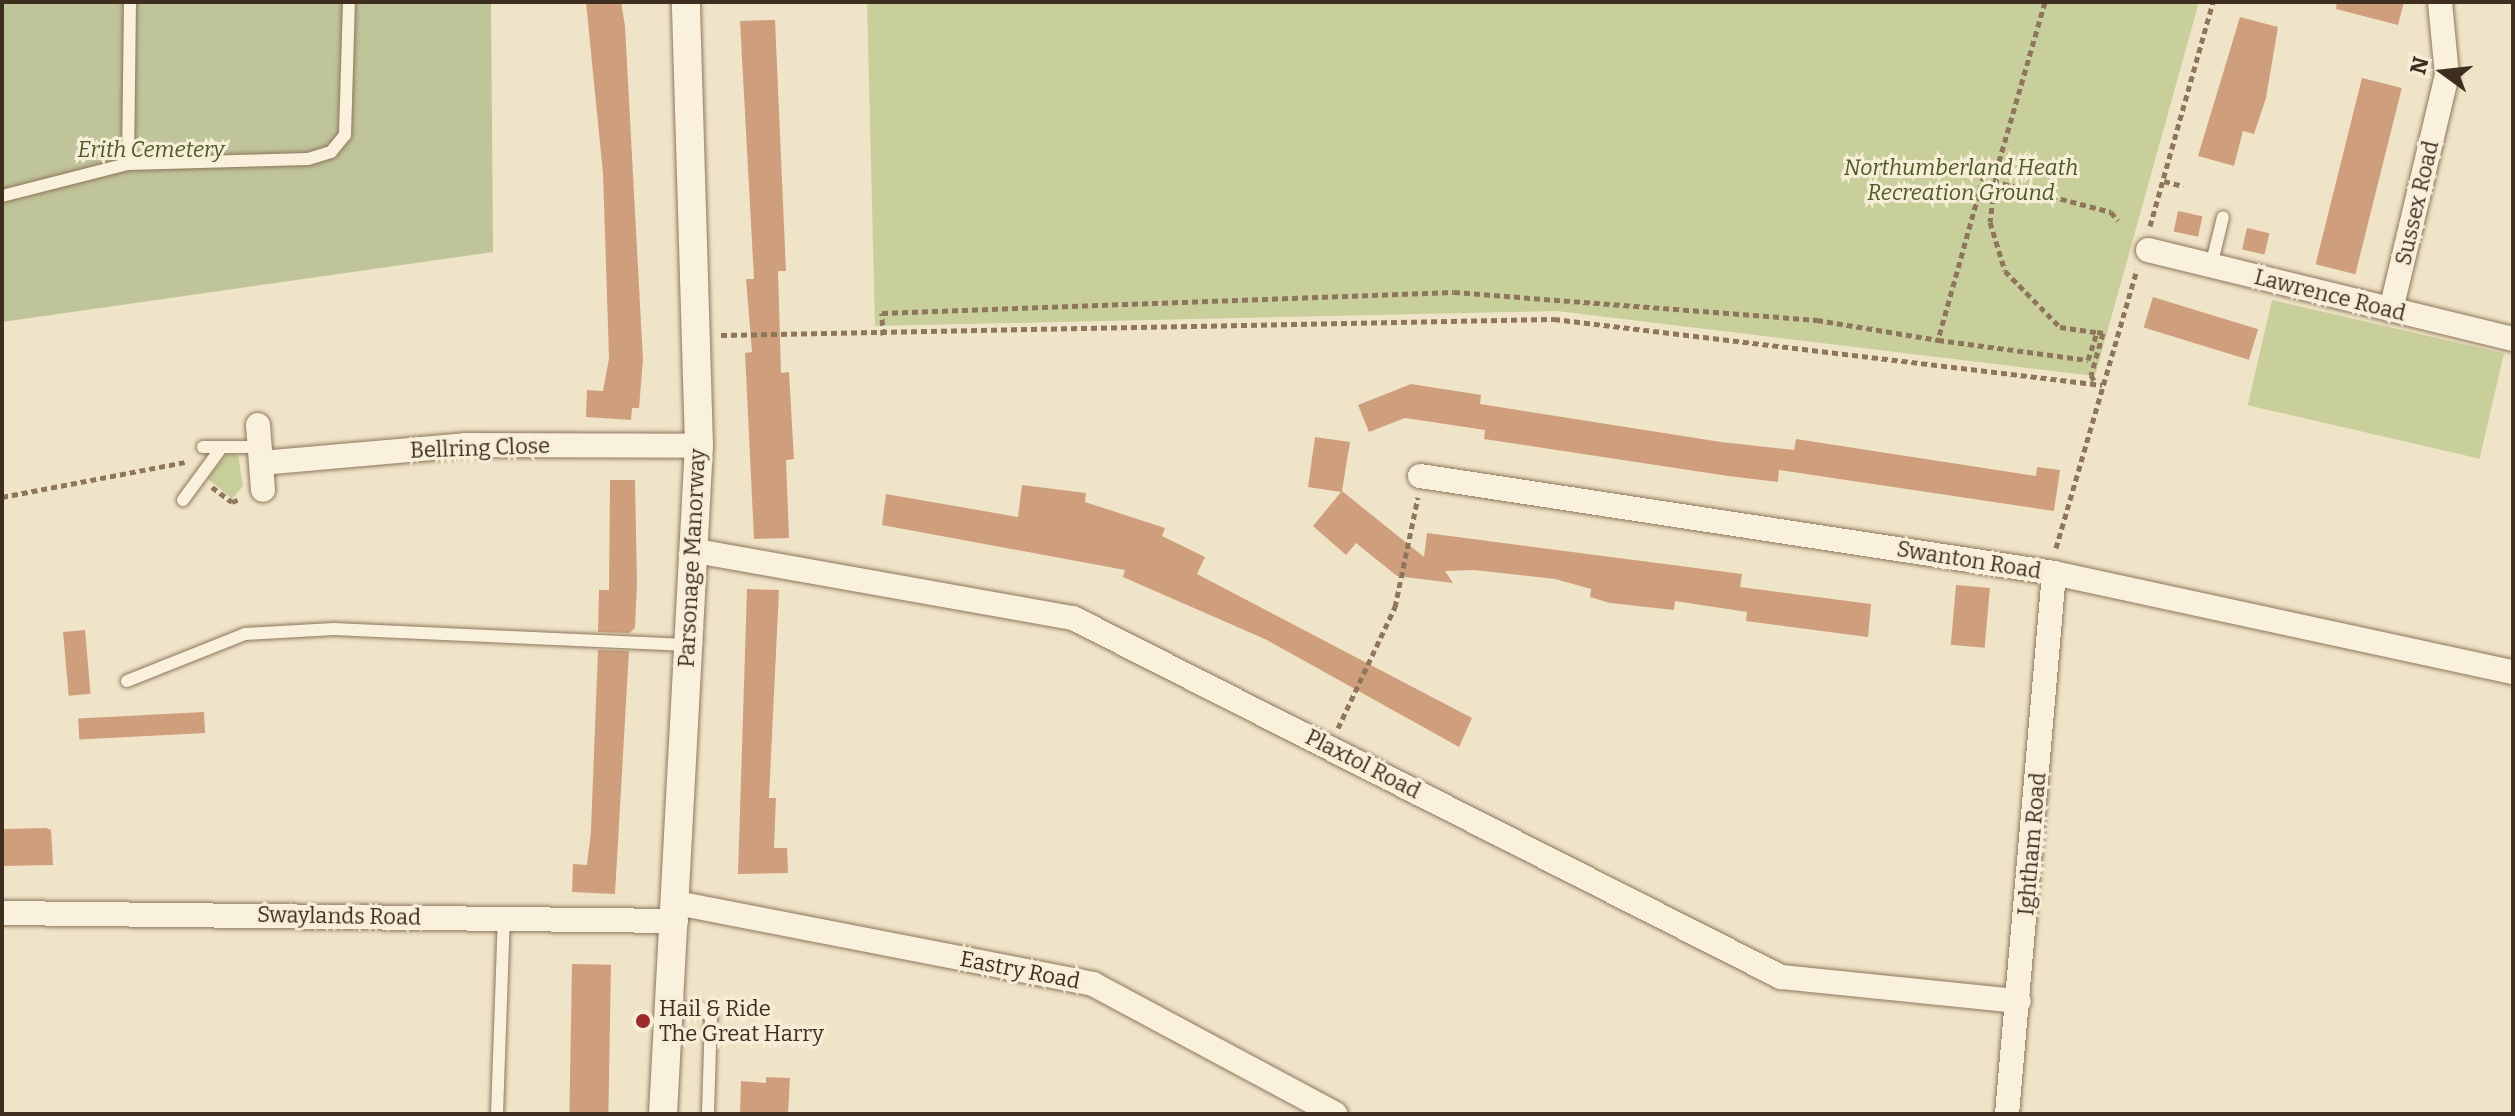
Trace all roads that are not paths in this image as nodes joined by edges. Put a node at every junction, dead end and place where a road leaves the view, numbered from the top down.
1 (130, 2) edge
2 (349, 2) edge
3 (686, 2) edge
4 (2440, 2) edge
5 (128, 164) junction
6 (2, 196) edge
7 (2223, 217) dead end
8 (2145, 250) road end
9 (2211, 266) junction
10 (2391, 310) junction
11 (2513, 339) edge
12 (260, 445) junction
13 (699, 446) junction
14 (203, 447) road end
15 (222, 447) junction
16 (1420, 476) road end
17 (263, 490) road end
18 (183, 500) dead end
19 (696, 551) junction
20 (2054, 573) junction
21 (687, 645) junction
22 (2513, 672) edge
23 (127, 681) dead end
24 (676, 912) junction
25 (2, 913) edge
26 (504, 917) junction
27 (2019, 1001) junction
28 (668, 1009) junction
29 (497, 1114) edge
30 (663, 1114) edge
31 (708, 1114) edge
32 (1335, 1114) edge
33 (2007, 1114) edge

1 - 5 lane
2 - 5 lane
3 - 13 street, Parsonage Manorway
4 - 10 street, Sussex Road
5 - 6 lane
7 - 9 lane
8 - 9 street, Lawrence Road
9 - 10 street, Lawrence Road
10 - 11 street, Lawrence Road
12 - 13 street, Bellring Close
12 - 15 lane
12 - 17 street
13 - 19 street, Parsonage Manorway
14 - 15 lane
15 - 18 lane
16 - 20 street, Swanton Road
19 - 21 street, Parsonage Manorway
19 - 27 street, Plaxtol Road
20 - 22 street, Swanton Road
20 - 27 street, Ightham Road
21 - 23 lane
21 - 24 street, Parsonage Manorway
24 - 26 street, Swaylands Road
24 - 28 street, Parsonage Manorway
24 - 32 street, Eastry Road
25 - 26 street, Swaylands Road
26 - 29 lane
27 - 33 street, Ightham Road
28 - 30 street, Parsonage Manorway
28 - 31 lane

